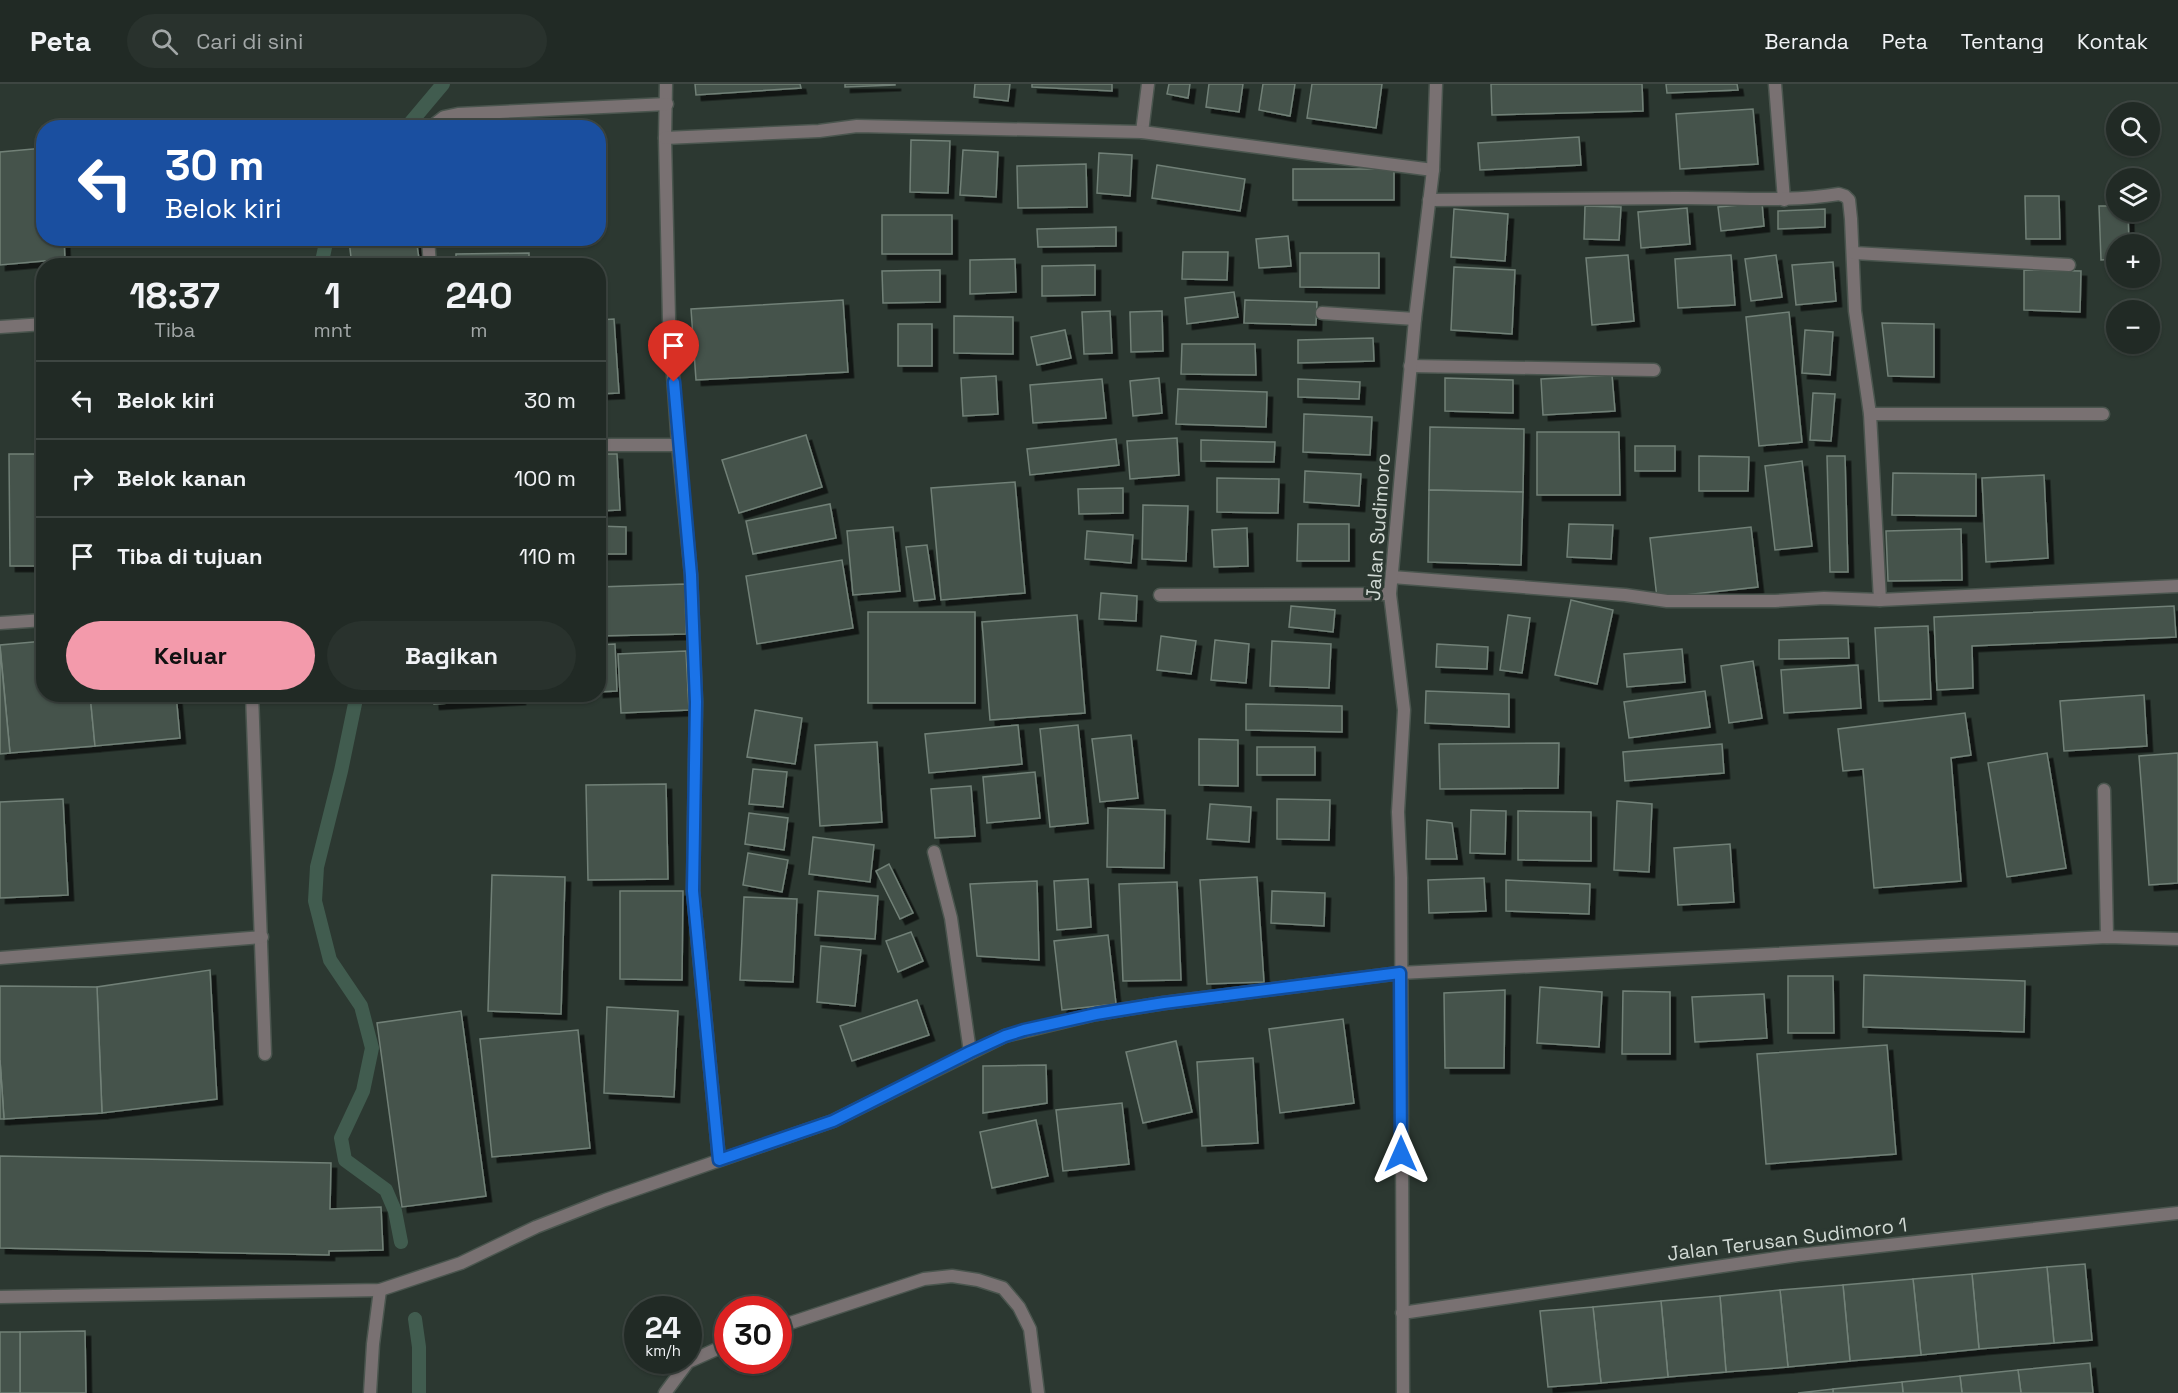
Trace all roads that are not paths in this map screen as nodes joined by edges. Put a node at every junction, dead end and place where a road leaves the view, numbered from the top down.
1 (666, 84) edge
2 (1148, 84) edge
3 (1436, 84) edge
4 (1775, 84) edge
5 (667, 104) junction
6 (440, 120) edge
7 (1142, 132) junction
8 (665, 138) junction
9 (1432, 170) junction
10 (1429, 200) junction
11 (1784, 200) junction
12 (1854, 253) junction
13 (2069, 265) dead end
14 (1322, 313) dead end
15 (1414, 319) junction
16 (36, 325) edge
17 (0, 327) edge
18 (1410, 366) junction
19 (1654, 369) dead end
20 (1870, 414) junction
21 (2103, 414) dead end
22 (606, 445) edge
23 (678, 445) junction
24 (1392, 577) junction
25 (2178, 586) edge
26 (1390, 594) junction
27 (1160, 595) dead end
28 (1880, 600) junction
29 (36, 621) edge
30 (0, 623) edge
31 (252, 702) edge
32 (2104, 790) dead end
33 (934, 852) dead end
34 (261, 937) junction
35 (2107, 937) junction
36 (2178, 939) edge
37 (0, 958) edge
38 (1400, 973) junction
39 (970, 1052) junction
40 (264, 1054) dead end
41 (719, 1160) junction
42 (2178, 1213) edge
43 (380, 1290) junction
44 (0, 1297) edge
45 (1402, 1312) junction
46 (792, 1322) edge
47 (714, 1350) edge
48 (370, 1393) edge
49 (665, 1393) edge
50 (1038, 1393) edge
51 (1403, 1393) edge

1 - 5 street
2 - 7 street
3 - 9 street, Jalan Sudimoro
4 - 11 street
5 - 6 street
5 - 8 street
7 - 8 street
7 - 9 street
8 - 23 street
9 - 10 street, Jalan Sudimoro
10 - 11 street
10 - 15 street, Jalan Sudimoro
11 - 12 street
12 - 13 street
12 - 20 street
14 - 15 street
15 - 18 street, Jalan Sudimoro
16 - 17 street
18 - 19 street
18 - 24 street, Jalan Sudimoro
20 - 21 street
20 - 28 street
22 - 23 street
23 - 41 street
24 - 26 street, Jalan Sudimoro
24 - 28 street
25 - 28 street
26 - 27 street
26 - 38 street, Jalan Sudimoro
29 - 30 street
31 - 34 street
32 - 35 street
33 - 39 street
34 - 37 street
34 - 40 street
35 - 36 street
35 - 38 street
38 - 39 street
38 - 45 street, Jalan Sudimoro
39 - 41 street
41 - 43 street
42 - 45 street, Jalan Terusan Sudimoro 1
43 - 44 street
43 - 48 street
45 - 51 street, Jalan Sudimoro
46 - 50 street
47 - 49 street

